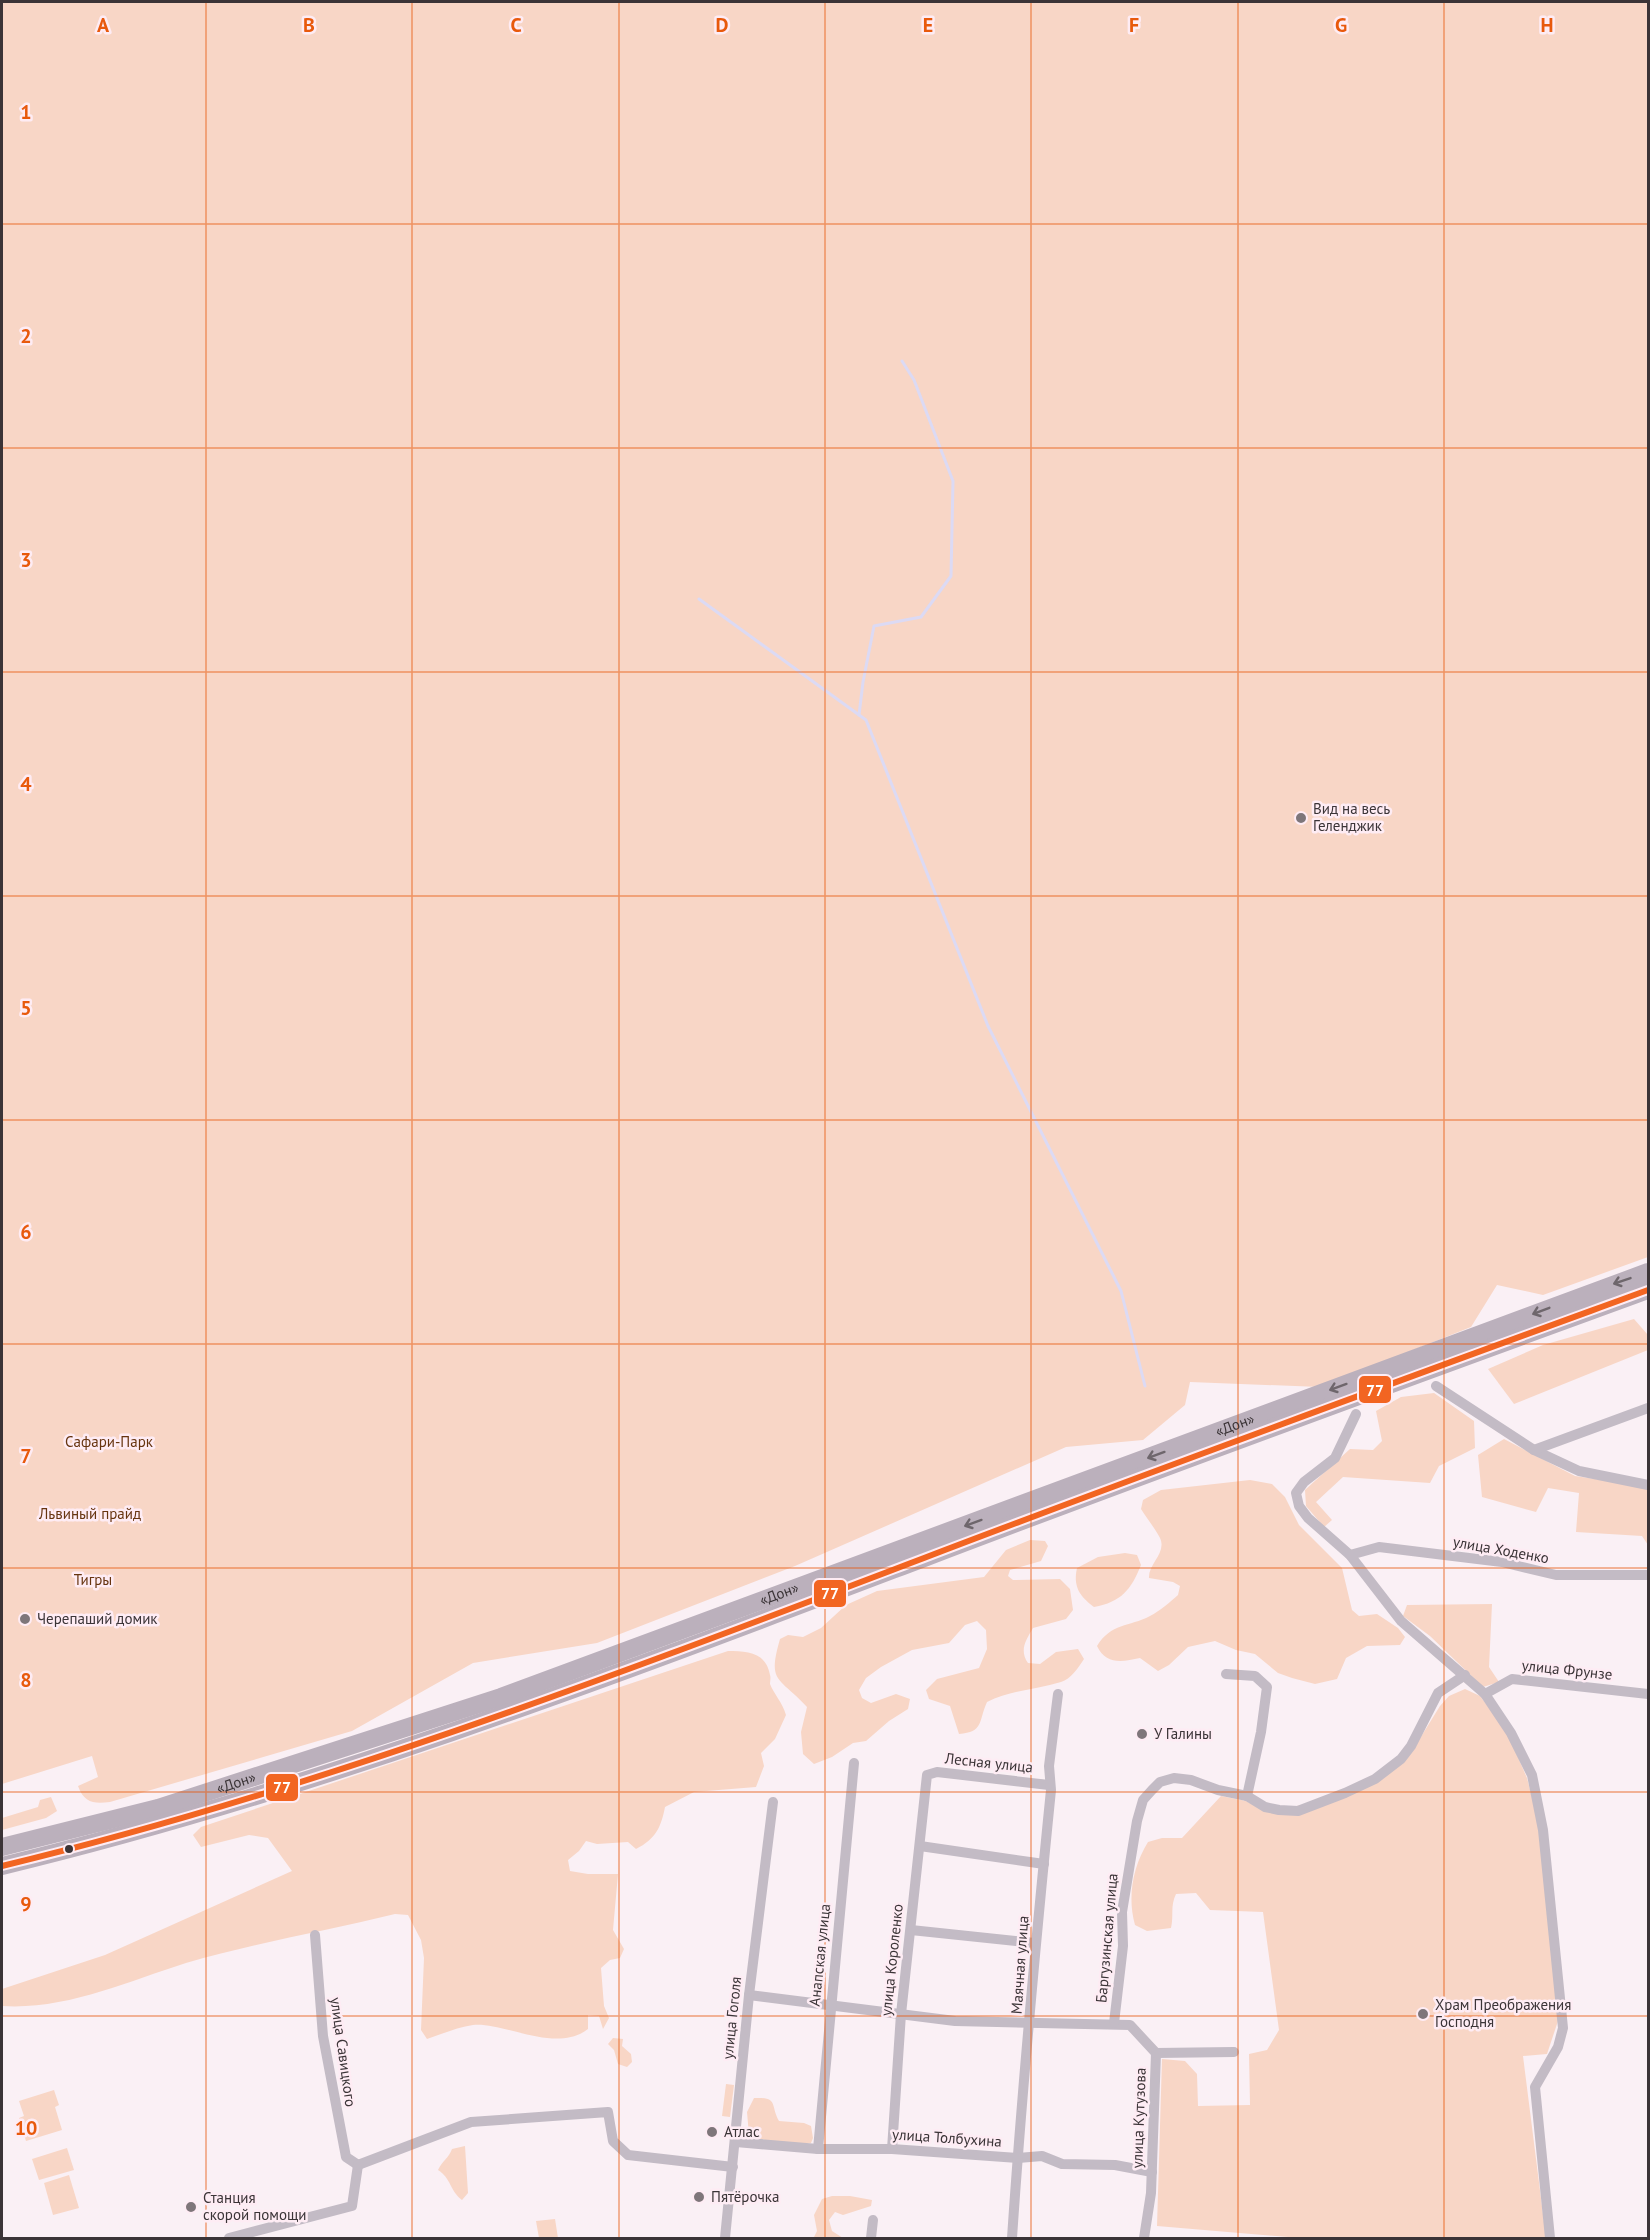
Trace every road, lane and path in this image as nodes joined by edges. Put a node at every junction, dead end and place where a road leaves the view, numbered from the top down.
1 (1648, 1272) edge
2 (1648, 1290) edge
3 (1436, 1386) dead end
4 (1648, 1408) edge
5 (1356, 1414) dead end
6 (1534, 1450) junction
7 (1648, 1485) edge
8 (1350, 1556) junction
9 (1648, 1575) edge
10 (1226, 1674) dead end
11 (1465, 1675) junction
12 (1058, 1694) dead end
13 (1485, 1694) junction
14 (1648, 1694) edge
15 (854, 1763) dead end
16 (927, 1775) joint
17 (1050, 1785) junction
18 (1247, 1796) junction
19 (773, 1802) dead end
20 (920, 1846) junction
21 (2, 1847) edge
22 (25, 1861) junction
23 (1044, 1863) junction
24 (2, 1866) edge
25 (2, 1874) edge
26 (911, 1930) junction
27 (315, 1935) dead end
28 (1034, 1943) junction
29 (749, 1995) junction
30 (830, 2006) junction
31 (901, 2013) junction
32 (1031, 2021) junction
33 (1114, 2023) junction
34 (1234, 2052) dead end
35 (1156, 2053) junction
36 (736, 2142) junction
37 (818, 2149) junction
38 (892, 2149) junction
39 (1018, 2158) junction
40 (358, 2165) junction
41 (733, 2167) junction
42 (1152, 2172) junction
43 (873, 2220) dead end
44 (229, 2238) edge
45 (725, 2238) edge
46 (871, 2238) edge
47 (1012, 2238) edge
48 (1144, 2238) edge
49 (1550, 2238) edge

1 -> 21 highway, «Дон»
2 - 22 highway, «Дон»
3 - 6 street
4 - 6 street
5 - 8 street
6 - 7 street
8 - 9 street, улица Ходенко
8 - 11 street
10 - 18 street
11 - 13 street
11 - 18 street
12 - 17 street, Маячная улица
13 - 14 street, улица Фрунзе
13 - 49 street
15 - 30 street, Анапская улица
16 - 17 street, Лесная улица
16 - 20 street, улица Короленко
17 - 23 street, Маячная улица
18 - 33 street, Баргузинская улица
19 - 29 street, улица Гоголя
20 - 23 street
20 - 26 street, улица Короленко
22 - 24 highway, «Дон»
22 - 25 highway
23 - 28 street, Маячная улица
26 - 28 street
26 - 31 street, улица Короленко
27 - 40 street, улица Савицкого
28 - 32 street, Маячная улица
29 - 30 street
29 - 36 street, улица Гоголя
30 - 31 street
30 - 37 street, Анапская улица
31 - 32 street
31 - 38 street, улица Короленко
32 - 33 street
32 - 39 street, Маячная улица
33 - 35 street, улица Кутузова
34 - 35 street
35 - 42 street, улица Кутузова
36 - 37 street, улица Толбухина
36 - 41 street, улица Гоголя
37 - 38 street, улица Толбухина
38 - 39 street, улица Толбухина
39 - 42 street, улица Толбухина
39 - 47 street, Маячная улица
40 - 41 street
40 - 44 street
41 - 45 street, улица Гоголя
42 - 48 street, улица Кутузова
43 - 46 street

